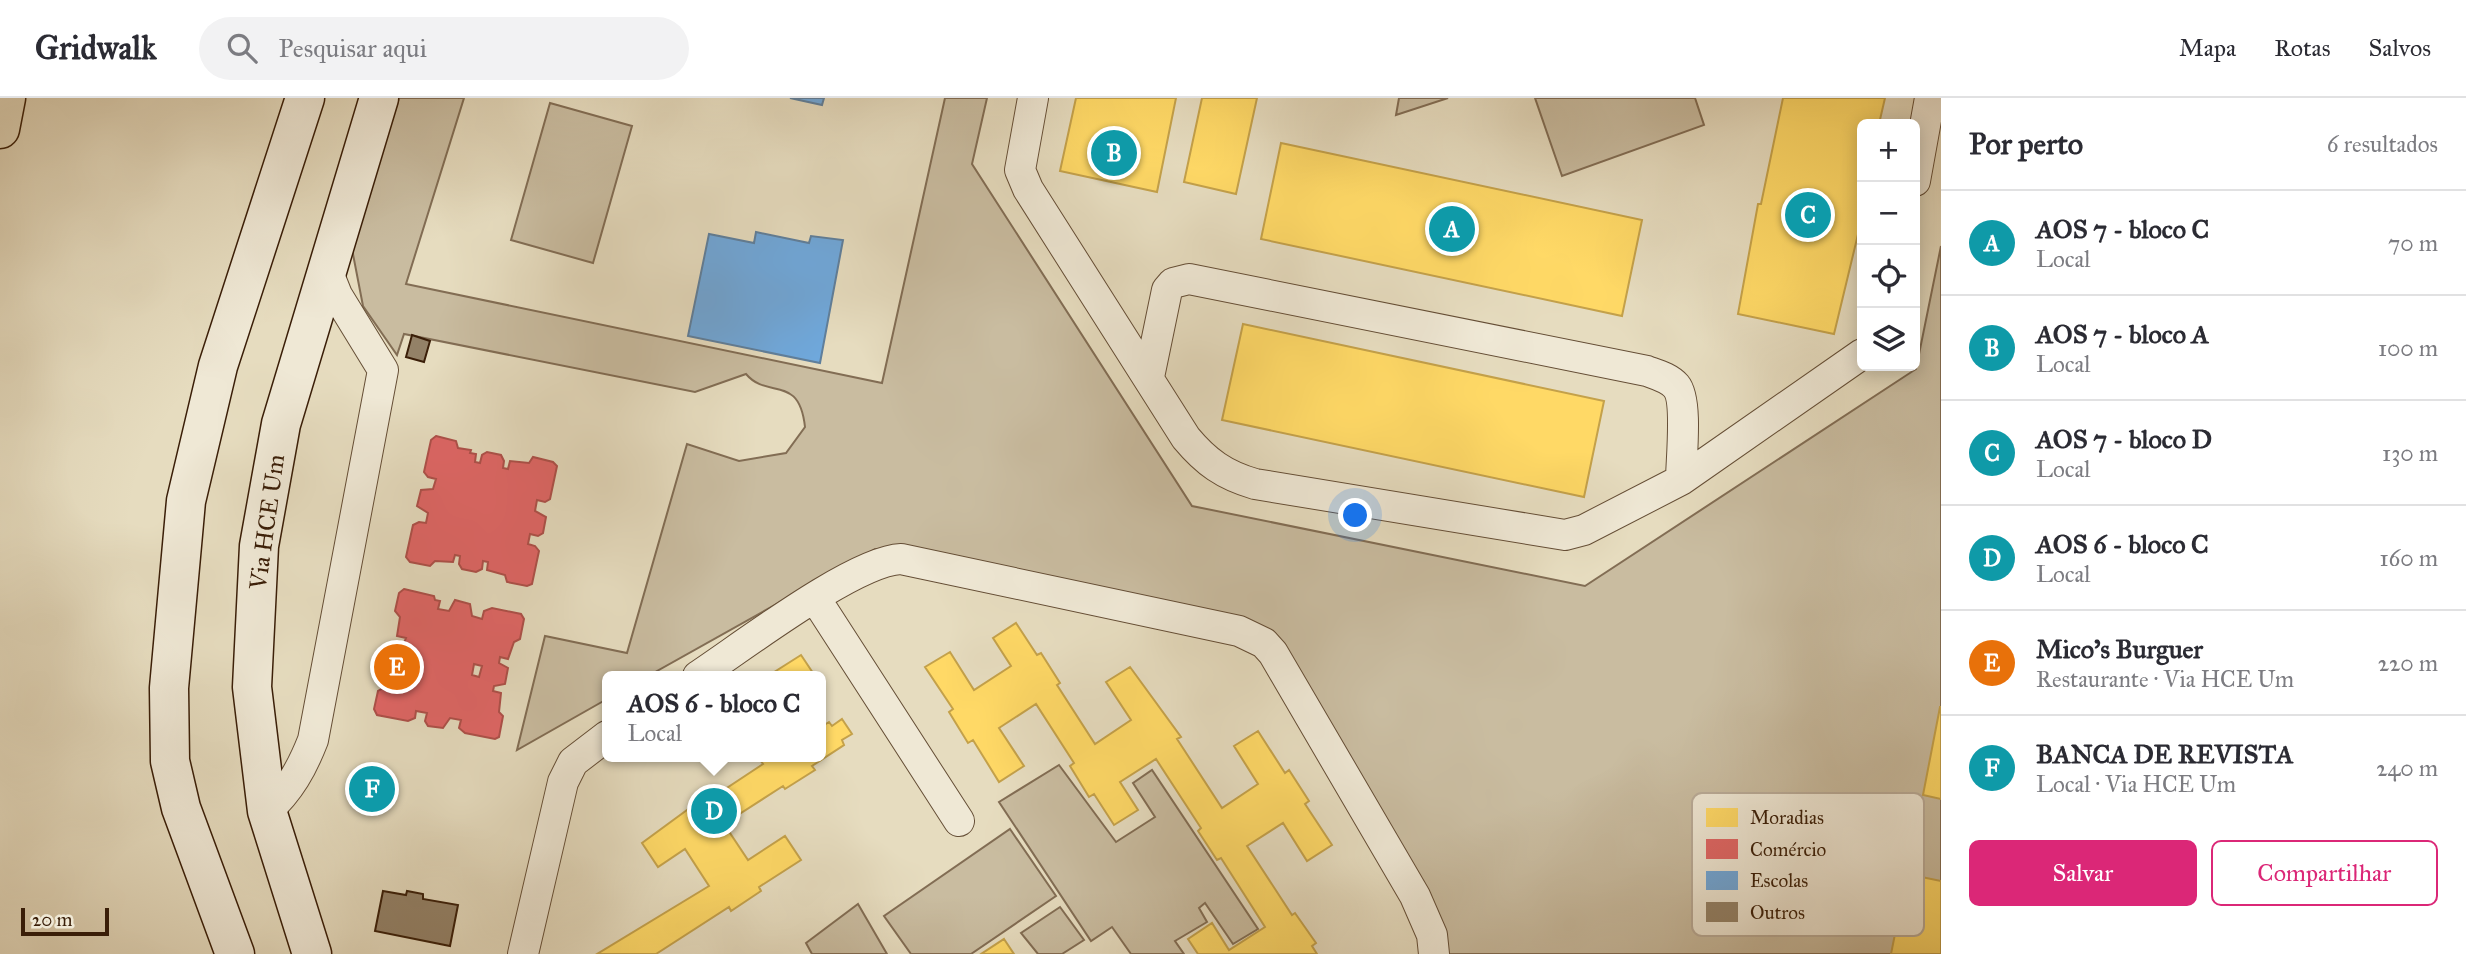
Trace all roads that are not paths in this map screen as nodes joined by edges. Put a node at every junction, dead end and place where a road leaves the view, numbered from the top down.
1 (6, 98) edge
2 (305, 98) edge
3 (379, 98) edge
4 (1032, 98) edge
5 (1930, 98) edge
6 (0, 129) edge
7 (1920, 153) edge
8 (327, 270) junction
9 (1857, 357) edge
10 (1149, 377) junction
11 (1681, 480) junction
12 (815, 598) junction
13 (706, 671) edge
14 (602, 740) edge
15 (267, 811) junction
16 (959, 821) dead end
17 (235, 954) edge
18 (312, 954) edge
19 (523, 954) edge
20 (1434, 954) edge

1 - 6 highway
2 - 17 main road
3 - 8 main road, Via HCE Um
4 - 10 street
5 - 7 street
8 - 15 main road, Via HCE Um
8 - 15 street
9 - 11 street
10 - 11 street
10 - 11 street
12 - 13 street
12 - 16 street
12 - 20 street
14 - 19 street
15 - 18 main road, Via HCE Um

